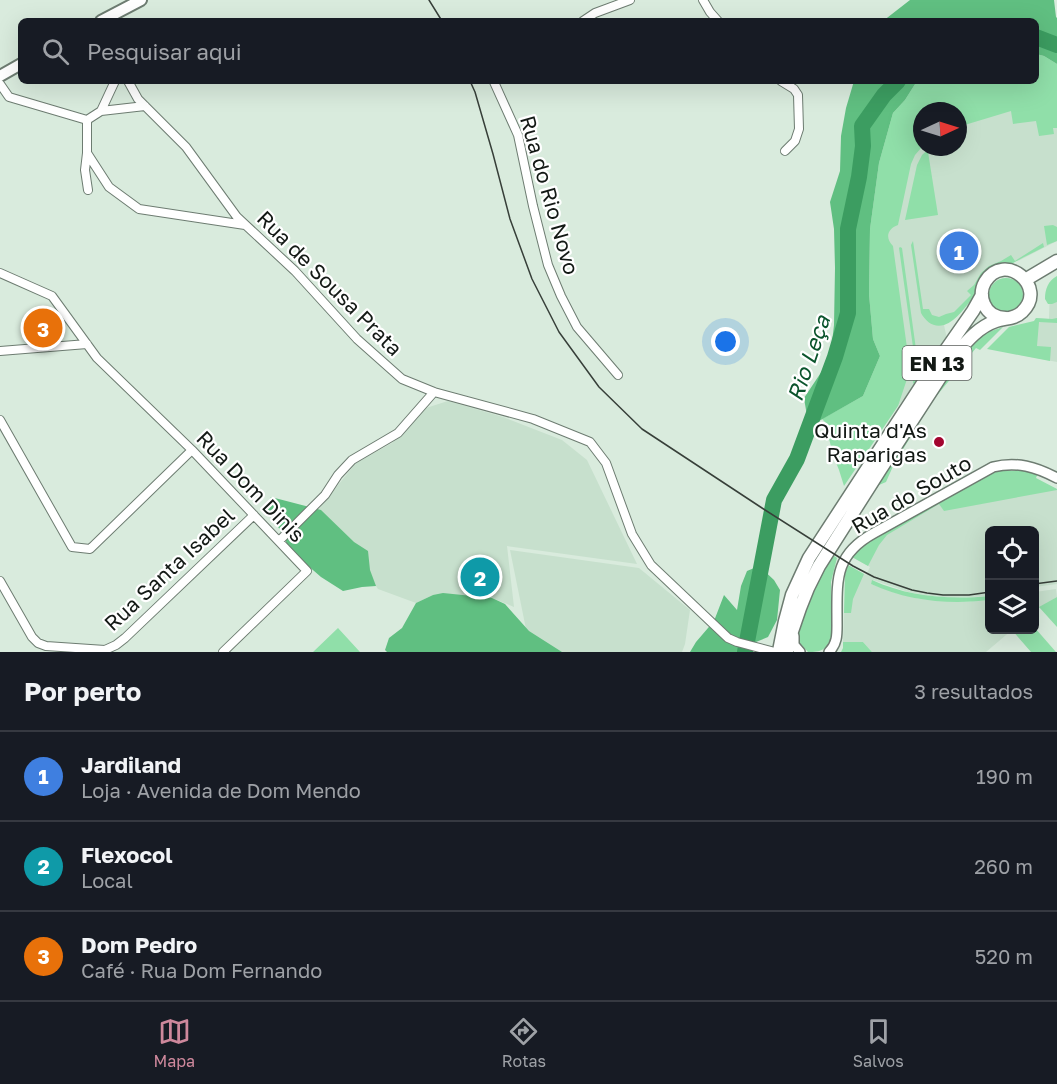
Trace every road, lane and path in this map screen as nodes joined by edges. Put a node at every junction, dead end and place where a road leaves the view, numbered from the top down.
1 (141, 0) edge
2 (630, 0) edge
3 (703, 0) edge
4 (107, 18) edge
5 (588, 18) edge
6 (715, 18) edge
7 (18, 66) edge
8 (0, 76) edge
9 (0, 84) edge
10 (114, 84) edge
11 (130, 84) edge
12 (495, 84) edge
13 (786, 84) edge
14 (144, 106) junction
15 (101, 111) junction
16 (87, 120) junction
17 (785, 151) dead end
18 (87, 153) junction
19 (88, 190) dead end
20 (247, 225) junction
21 (1057, 261) edge
22 (0, 273) edge
23 (1025, 280) junction
24 (982, 295) junction
25 (1006, 318) junction
26 (87, 344) junction
27 (0, 351) edge
28 (618, 375) dead end
29 (434, 392) junction
30 (0, 420) edge
31 (192, 450) junction
32 (1057, 478) edge
33 (254, 515) junction
34 (279, 541) junction
35 (0, 581) edge
36 (795, 624) junction
37 (224, 652) edge
38 (777, 652) edge
39 (787, 652) edge
40 (800, 652) edge
41 (829, 652) edge

1 - 4 main road
2 - 5 street
3 - 6 street
7 - 8 main road
9 - 16 street
10 - 15 street
11 - 14 street, Rua de Sousa Prata
12 - 28 street, Rua do Rio Novo
13 - 17 street
14 - 15 street
14 - 20 street, Rua de Sousa Prata
15 - 16 street
16 - 18 street
18 - 19 street
18 - 20 street
20 - 29 street, Rua de Sousa Prata
21 - 23 main road
22 - 26 street, Rua Dom Dinis
23 - 24 main road, EN 13
23 - 25 main road, EN 13
24 - 25 main road
24 - 38 main road, EN 13
25 - 36 main road, EN 13
26 - 27 street
26 - 31 street, Rua Dom Dinis
29 - 34 street
29 - 38 street, Rua de Sousa Prata
30 - 31 street
31 - 33 street, Rua Dom Dinis
32 - 41 street, Rua do Souto
33 - 34 street, Rua Dom Dinis
33 - 35 street, Rua Santa Isabel
34 - 37 street, Rua Dom Dinis
36 - 39 main road, EN 13
36 - 40 street

